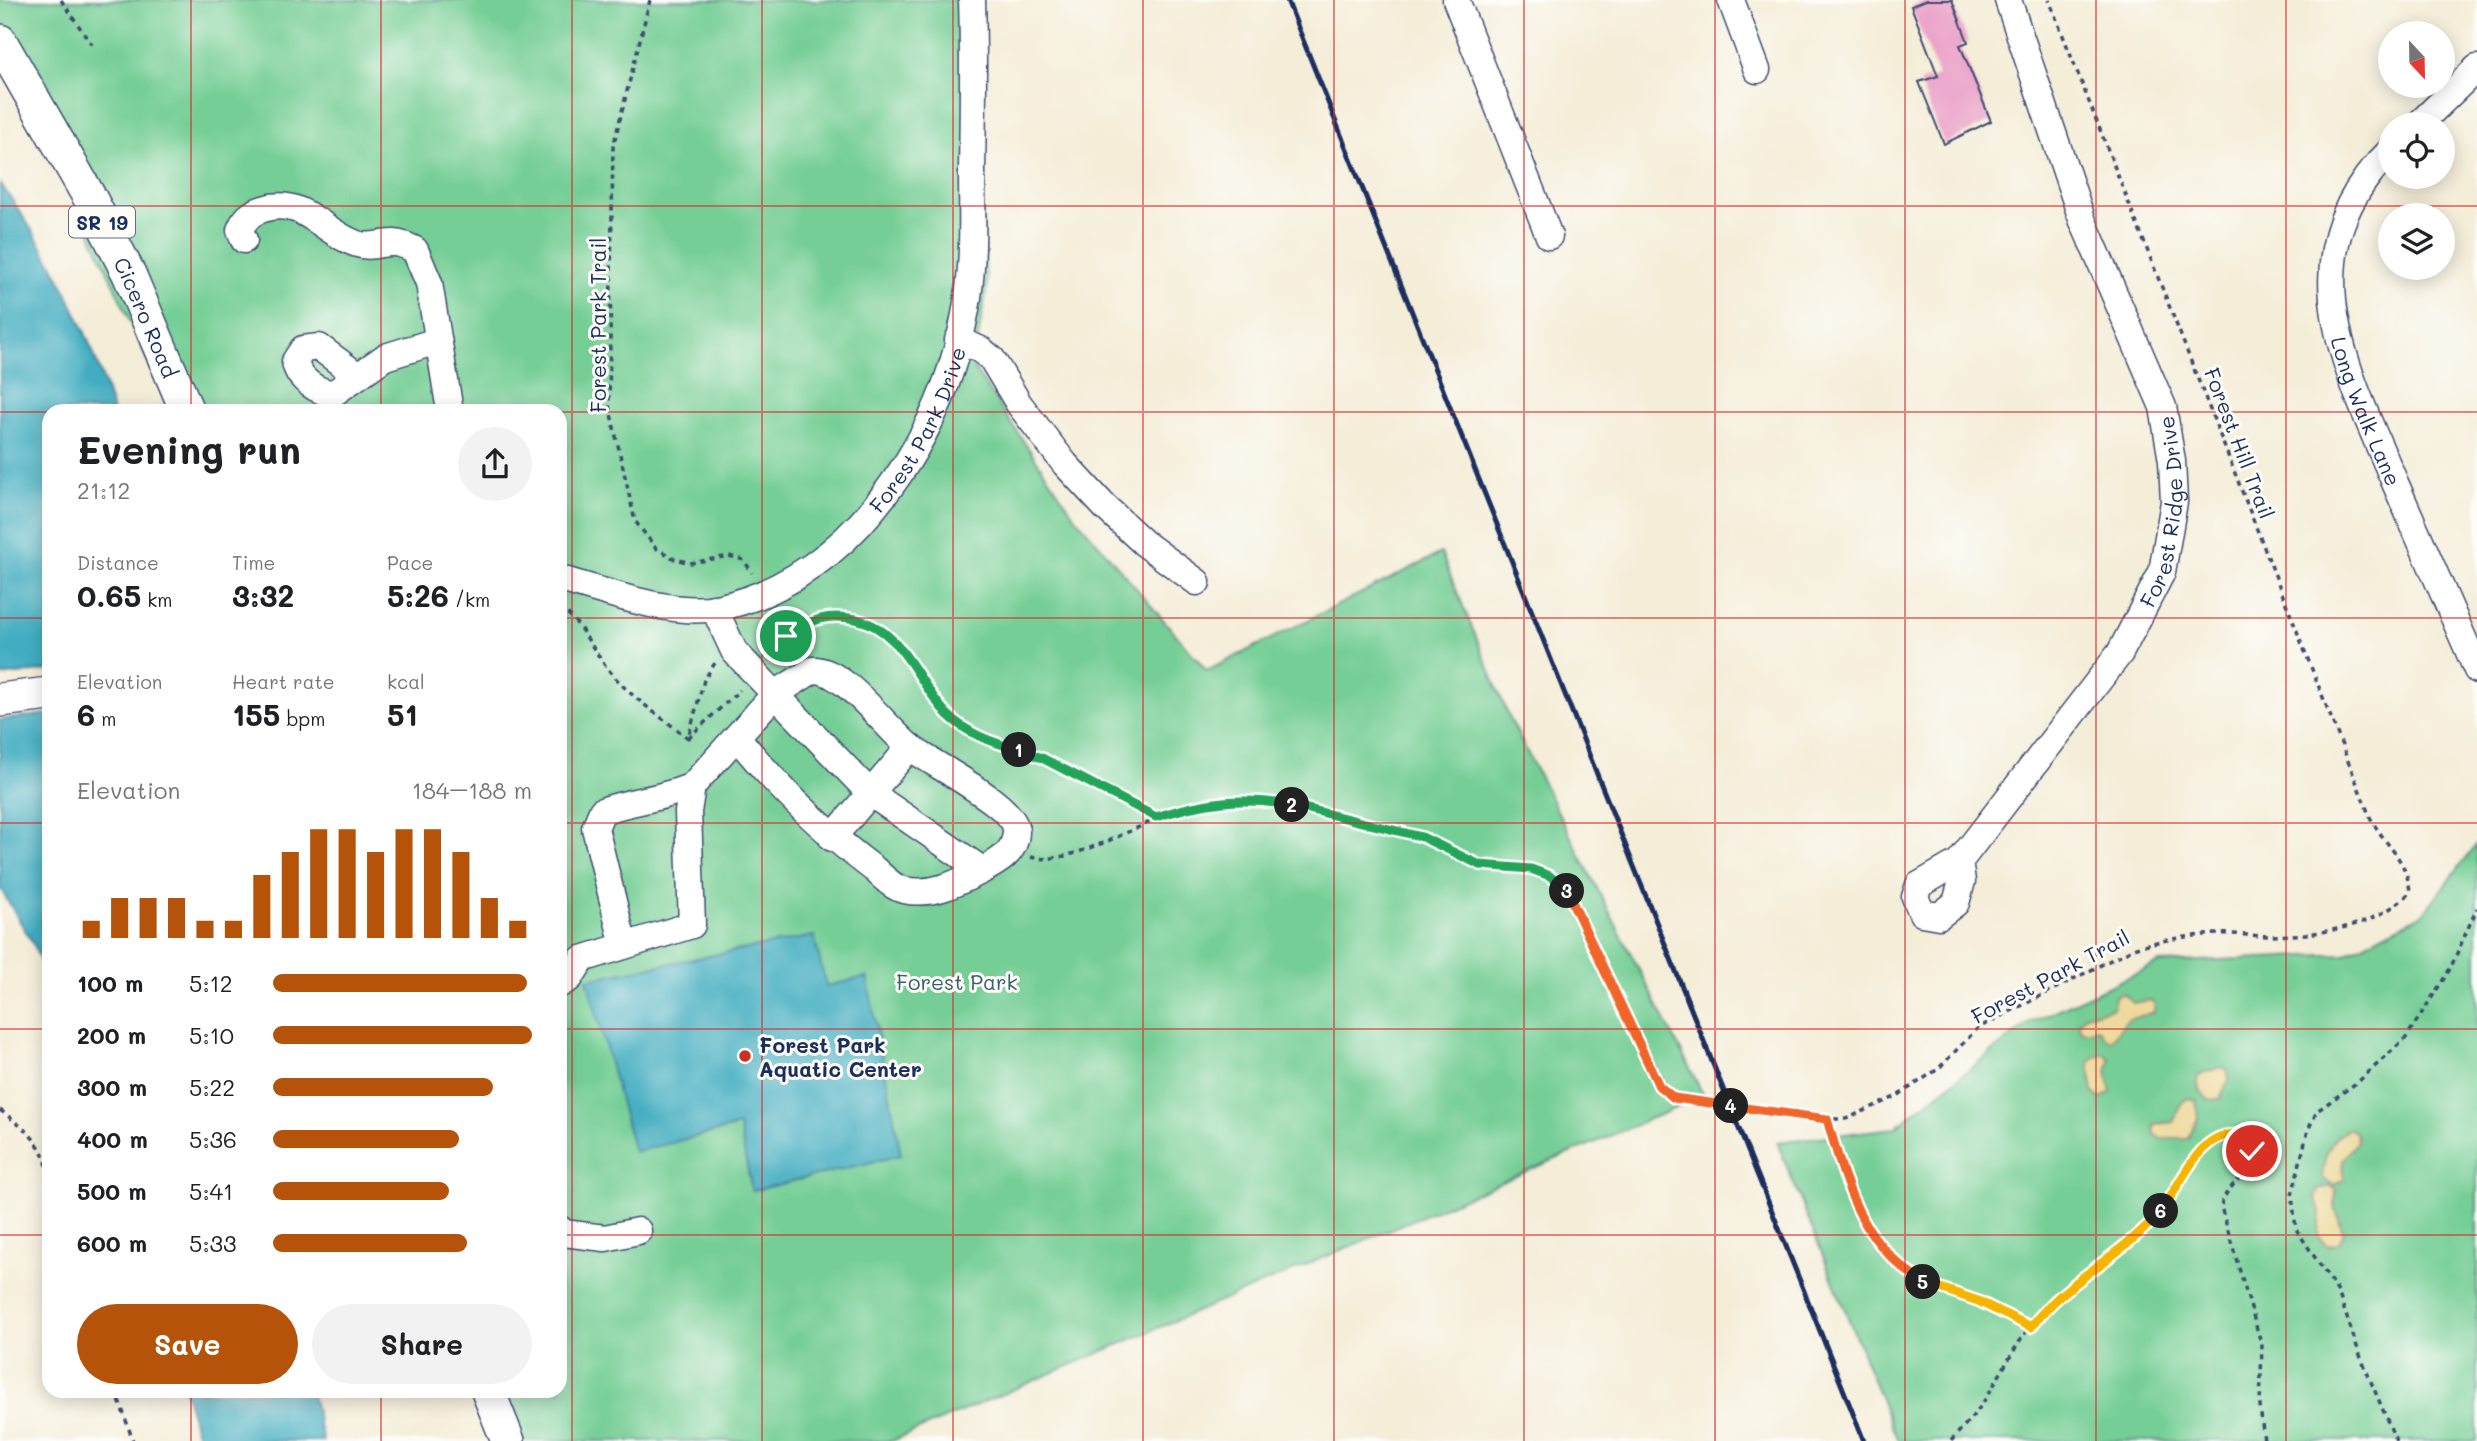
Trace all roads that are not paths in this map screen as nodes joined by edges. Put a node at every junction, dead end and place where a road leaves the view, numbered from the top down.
1 (972, 0) edge
2 (1455, 0) edge
3 (1731, 0) edge
4 (2008, 0) edge
5 (0, 41) edge
6 (2477, 68) edge
7 (1757, 70) dead end
8 (2431, 112) edge
9 (2378, 166) edge
10 (1549, 236) dead end
11 (244, 240) dead end
12 (958, 340) junction
13 (437, 341) junction
14 (358, 376) dead end
15 (184, 404) edge
16 (449, 404) edge
17 (567, 581) edge
18 (1197, 582) dead end
19 (715, 608) junction
20 (2477, 670) edge
21 (775, 694) junction
22 (42, 695) edge
23 (0, 700) edge
24 (737, 737) junction
25 (910, 747) junction
26 (692, 786) junction
27 (870, 793) junction
28 (832, 838) junction
29 (1959, 862) dead end
30 (982, 870) junction
31 (624, 946) junction
32 (567, 980) edge
33 (638, 1231) dead end
34 (567, 1233) edge
35 (491, 1398) edge
36 (508, 1441) edge

1 - 12 street, Forest Park Drive
2 - 10 street
3 - 7 street
4 - 29 street, Forest Ridge Drive
5 - 15 main road, Cicero Road / SR 19
6 - 8 street
9 - 20 street, Long Walk Lane
11 - 13 street
12 - 18 street
12 - 19 street, Forest Park Drive
13 - 14 street
13 - 16 street
17 - 19 street, Forest Park Drive
19 - 21 street
21 - 24 street
21 - 25 street
21 - 27 street
22 - 23 main road
24 - 26 street
24 - 28 street
25 - 27 street
25 - 30 street
26 - 31 street
26 - 31 street
27 - 28 street
27 - 30 street
28 - 30 street
31 - 32 street
33 - 34 street
35 - 36 main road

